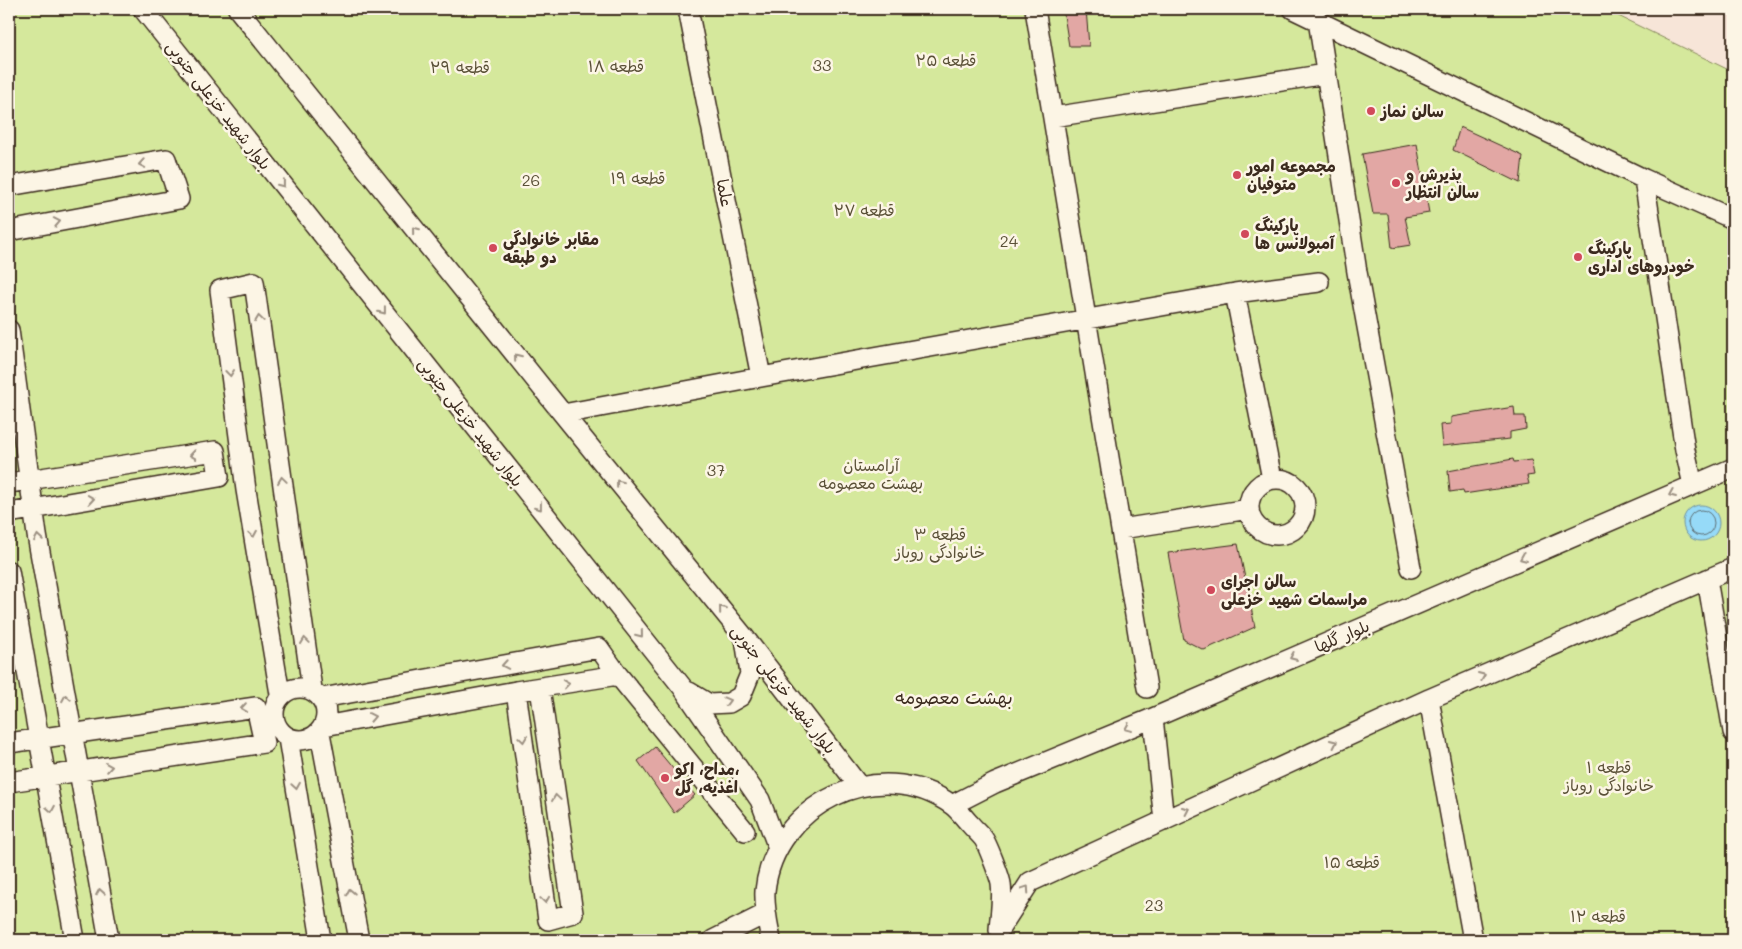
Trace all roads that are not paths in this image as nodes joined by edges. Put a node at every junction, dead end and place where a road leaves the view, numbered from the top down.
1 (143, 9) edge
2 (238, 9) edge
3 (688, 9) edge
4 (1035, 9) edge
5 (1293, 9) edge
6 (1318, 20) junction
7 (1326, 74) junction
8 (1053, 117) junction
9 (1644, 179) junction
10 (9, 186) edge
11 (1733, 219) edge
12 (9, 231) edge
13 (1319, 282) dead end
14 (1236, 293) junction
15 (1086, 320) junction
16 (9, 330) edge
17 (761, 377) junction
18 (563, 414) junction
19 (1733, 468) edge
20 (1272, 479) junction
21 (30, 480) junction
22 (9, 483) edge
23 (1693, 485) junction
24 (34, 508) junction
25 (1249, 509) junction
26 (9, 512) edge
27 (1121, 530) junction
28 (1411, 568) dead end
29 (1733, 568) edge
30 (9, 571) edge
31 (1707, 579) junction
32 (745, 638) junction
33 (618, 675) junction
34 (540, 688) junction
35 (683, 688) junction
36 (1147, 688) dead end
37 (516, 690) junction
38 (317, 693) junction
39 (280, 694) junction
40 (1429, 699) junction
41 (1152, 718) junction
42 (322, 729) junction
43 (1733, 732) edge
44 (72, 734) junction
45 (39, 738) junction
46 (288, 738) junction
47 (9, 743) edge
48 (79, 771) junction
49 (45, 776) junction
50 (9, 782) edge
51 (859, 786) junction
52 (952, 805) junction
53 (1164, 821) junction
54 (745, 831) dead end
55 (778, 848) junction
56 (765, 914) junction
57 (997, 935) edge
58 (74, 940) edge
59 (109, 940) edge
60 (321, 940) edge
61 (359, 940) edge
62 (713, 940) edge
63 (771, 940) edge
64 (1473, 940) edge

1 -> 35 lane, بلوار شهید خزعلی جنوبی
18 -> 2 lane, بلوار شهید خزعلی جنوبی
3 - 17 lane, علما
4 - 8 lane
5 - 6 lane
6 - 7 lane
6 - 9 lane
7 - 8 lane
7 - 28 lane
8 - 15 lane
9 - 11 lane
9 - 23 lane
12 -> 10 lane
13 - 14 lane
14 - 15 lane
14 - 20 lane
15 - 17 lane
15 - 27 lane
16 - 21 lane
17 - 18 lane
32 -> 18 lane, بلوار شهید خزعلی جنوبی
19 - 23 lane, بلوار گلها
20 - 25 lane
20 - 25 lane
21 - 22 lane
21 - 24 lane
24 -> 21 lane
23 -> 41 lane, بلوار گلها
24 - 26 lane
44 -> 24 lane
25 - 27 lane
27 - 36 lane
29 - 31 lane
30 - 45 lane
40 -> 31 lane
31 - 43 lane
35 -> 32 lane
32 - 51 lane, بلوار شهید خزعلی جنوبی
34 -> 33 lane
33 -> 38 lane
33 - 54 lane
34 - 37 lane
37 -> 34 lane
35 - 55 lane, بلوار شهید خزعلی جنوبی
42 -> 37 lane
38 - 39 lane
38 -> 39 lane
38 - 42 lane
39 - 46 lane
53 -> 40 lane
40 - 64 lane
41 -> 52 lane, بلوار گلها
41 - 53 lane
42 - 46 lane
61 -> 42 lane
44 - 45 lane
44 - 48 lane
48 -> 44 lane
45 - 47 lane
45 - 49 lane
46 -> 60 lane
48 - 49 lane
59 -> 48 lane
49 - 50 lane
49 -> 58 lane
51 - 52 lane
51 - 55 lane
52 - 57 lane
57 -> 53 lane
55 - 56 lane
56 - 62 lane
56 - 63 lane

